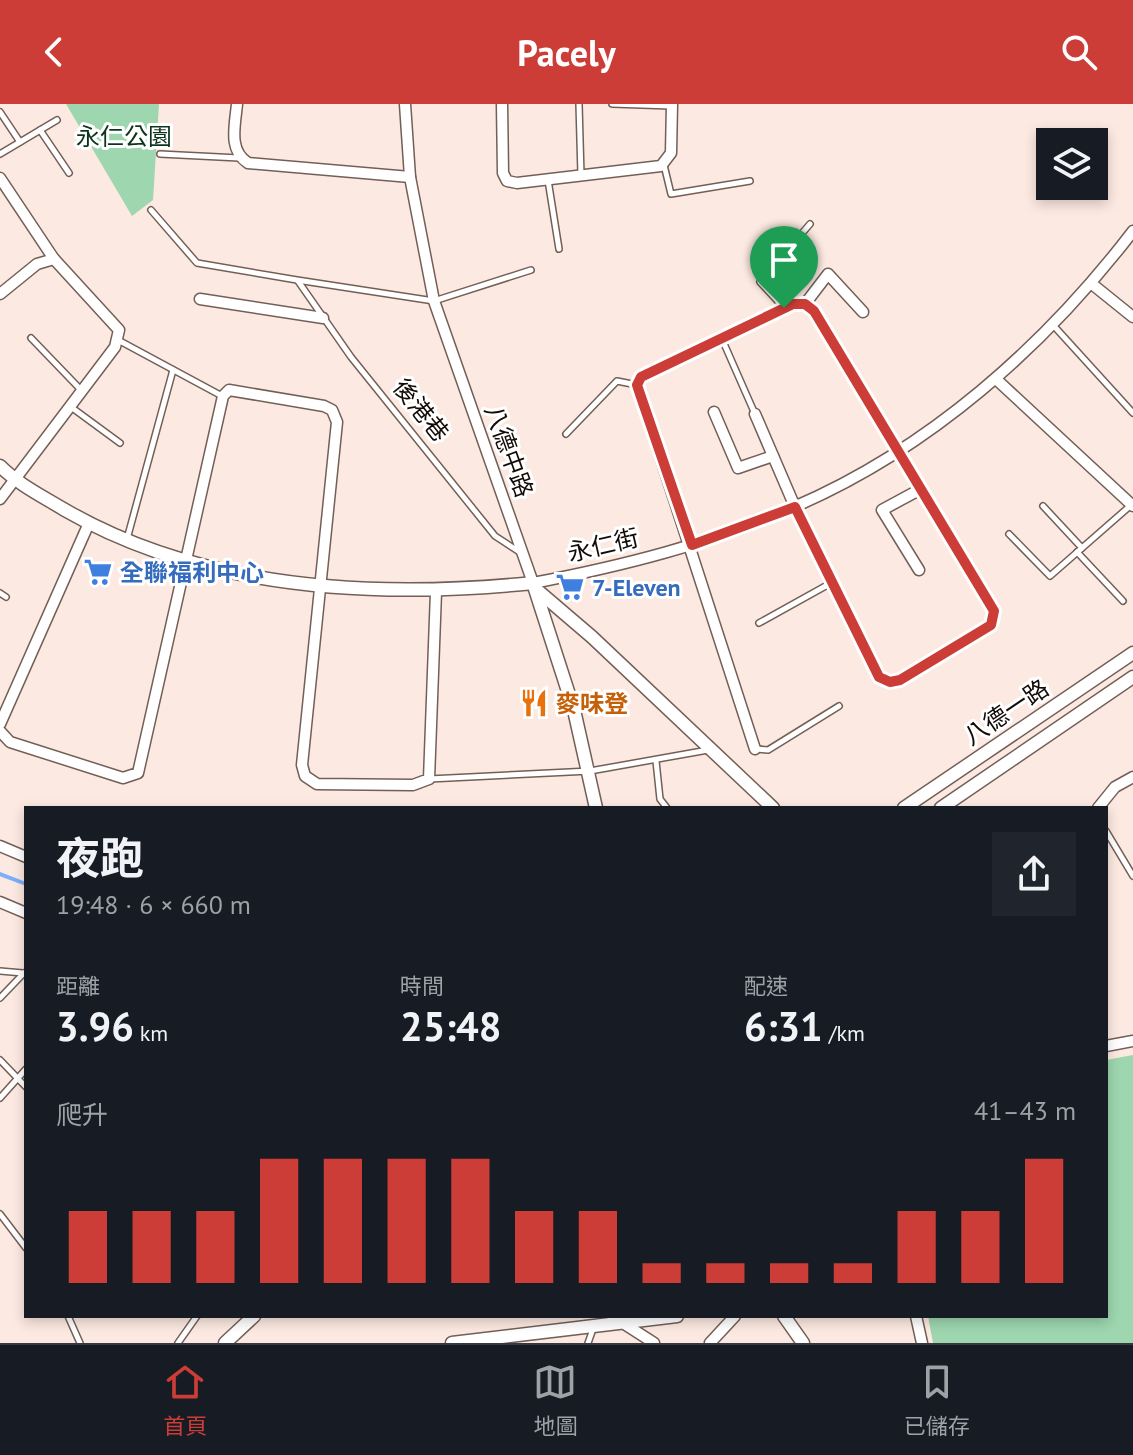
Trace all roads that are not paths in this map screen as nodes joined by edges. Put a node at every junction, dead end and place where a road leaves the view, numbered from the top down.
1 (237, 104) edge
2 (405, 104) edge
3 (502, 104) edge
4 (579, 104) edge
5 (612, 104) edge
6 (672, 105) edge
7 (0, 112) edge
8 (57, 120) dead end
9 (40, 130) junction
10 (20, 142) junction
11 (0, 154) edge
12 (160, 154) dead end
13 (239, 158) junction
14 (664, 164) junction
15 (69, 173) dead end
16 (581, 175) junction
17 (410, 177) junction
18 (0, 178) edge
19 (548, 179) junction
20 (750, 181) dead end
21 (151, 210) dead end
22 (810, 224) dead end
23 (1133, 231) edge
24 (559, 249) dead end
25 (54, 259) junction
26 (531, 270) dead end
27 (297, 280) junction
28 (1092, 284) junction
29 (0, 294) edge
30 (200, 299) dead end
31 (434, 301) junction
32 (805, 304) junction
33 (784, 308) junction
34 (863, 312) dead end
35 (1133, 317) edge
36 (323, 318) junction
37 (1052, 324) junction
38 (31, 338) dead end
39 (722, 338) junction
40 (117, 340) junction
41 (173, 370) junction
42 (997, 380) junction
43 (637, 385) junction
44 (82, 392) junction
45 (223, 396) junction
46 (71, 407) junction
47 (714, 412) dead end
48 (1133, 413) edge
49 (755, 414) joint
50 (566, 434) dead end
51 (120, 443) dead end
52 (897, 451) junction
53 (773, 456) junction
54 (0, 466) edge
55 (14, 481) junction
56 (919, 490) junction
57 (0, 499) edge
58 (1043, 506) dead end
59 (1131, 506) edge
60 (795, 507) junction
61 (89, 523) junction
62 (1009, 534) dead end
63 (127, 539) junction
64 (692, 545) junction
65 (1080, 550) junction
66 (524, 555) junction
67 (186, 561) junction
68 (919, 570) dead end
69 (832, 582) junction
70 (320, 585) junction
71 (533, 586) junction
72 (436, 592) junction
73 (1123, 601) dead end
74 (759, 623) dead end
75 (1133, 653) edge
76 (1133, 677) edge
77 (839, 706) dead end
78 (0, 724) edge
79 (0, 731) edge
80 (755, 749) joint
81 (709, 750) junction
82 (656, 761) junction
83 (590, 771) junction
84 (1133, 777) edge
85 (429, 779) junction
86 (958, 804) edge
87 (596, 806) edge
88 (665, 806) edge
89 (771, 806) edge
90 (907, 806) edge
91 (1100, 806) edge
92 (1108, 834) edge
93 (0, 846) edge
94 (24, 856) edge
95 (1133, 876) edge
96 (0, 902) edge
97 (24, 912) edge
98 (0, 971) edge
99 (24, 973) edge
100 (24, 974) edge
101 (0, 998) edge
102 (1133, 1041) edge
103 (1108, 1046) edge
104 (0, 1060) edge
105 (24, 1072) edge
106 (18, 1079) junction
107 (24, 1085) edge
108 (0, 1098) edge
109 (0, 1214) edge
110 (24, 1245) edge
111 (69, 1318) edge
112 (196, 1318) edge
113 (252, 1318) edge
114 (615, 1318) edge
115 (664, 1318) edge
116 (733, 1318) edge
117 (785, 1318) edge
118 (916, 1318) edge
119 (624, 1324) junction
120 (594, 1325) junction
121 (80, 1343) edge
122 (178, 1343) edge
123 (225, 1343) edge
124 (452, 1343) edge
125 (588, 1343) edge
126 (654, 1343) edge
127 (710, 1343) edge
128 (803, 1343) edge
129 (922, 1343) edge

1 - 13 street
2 - 17 street, 八德中路
3 - 19 street
4 - 16 lane
5 - 6 lane
6 - 14 street
7 - 10 lane
8 - 9 lane
9 - 10 lane
9 - 15 lane
10 - 11 lane
12 - 13 lane
13 - 17 street
14 - 16 street
14 - 20 lane
16 - 19 street
17 - 31 street, 八德中路
18 - 25 street
19 - 24 lane
21 - 27 lane
22 - 33 lane
23 - 28 street, 永仁街
25 - 29 street
25 - 40 street
26 - 31 lane
27 - 31 lane
27 - 36 lane, 後港巷
28 - 35 street
28 - 37 street, 永仁街
30 - 36 street
31 - 66 street, 八德中路
32 - 33 street
32 - 34 street
32 - 52 street
33 - 39 street
36 - 66 lane, 後港巷
37 - 42 street, 永仁街
37 - 48 lane
38 - 44 lane
39 - 43 street
39 - 49 lane
40 - 41 lane
40 - 44 street
41 - 45 lane
41 - 63 lane
42 - 52 street, 永仁街
42 - 59 street
43 - 50 lane
43 - 64 street
44 - 46 street
45 - 67 street
45 - 70 street
46 - 51 lane
46 - 55 street
47 - 53 street
49 - 53 street
52 - 56 street
52 - 60 street, 永仁街
53 - 60 street
54 - 55 street, 永仁街
55 - 57 street
55 - 61 street, 永仁街
56 - 68 street
56 - 69 street
58 - 65 lane
59 - 65 lane
60 - 64 street, 永仁街
60 - 69 street
61 - 63 street, 永仁街
61 - 78 street
62 - 65 lane
63 - 67 street, 永仁街
64 - 71 street, 永仁街
64 - 80 street
65 - 73 lane
66 - 71 street, 八德中路
67 - 70 street, 永仁街
67 - 79 street
69 - 74 lane
70 - 72 street, 永仁街
70 - 85 street
71 - 72 street, 永仁街
71 - 81 street
71 - 83 street, 八德中路
72 - 85 street
75 - 90 street, 八德一路
76 - 86 street, 八德一路
77 - 80 lane
81 - 82 lane
81 - 89 street
82 - 83 lane
82 - 88 lane
83 - 85 lane
83 - 87 street, 八德中路
84 - 91 street
92 - 95 lane
93 - 94 street
96 - 97 street
98 - 99 lane
100 - 101 lane
102 - 103 street
104 - 106 lane
105 - 106 lane
106 - 107 lane
106 - 108 lane
109 - 110 lane
111 - 121 lane
112 - 122 lane
113 - 123 street
114 - 119 street
115 - 119 street
116 - 127 street
117 - 128 street
118 - 129 street
119 - 120 street
119 - 126 street
120 - 124 street
120 - 125 lane

